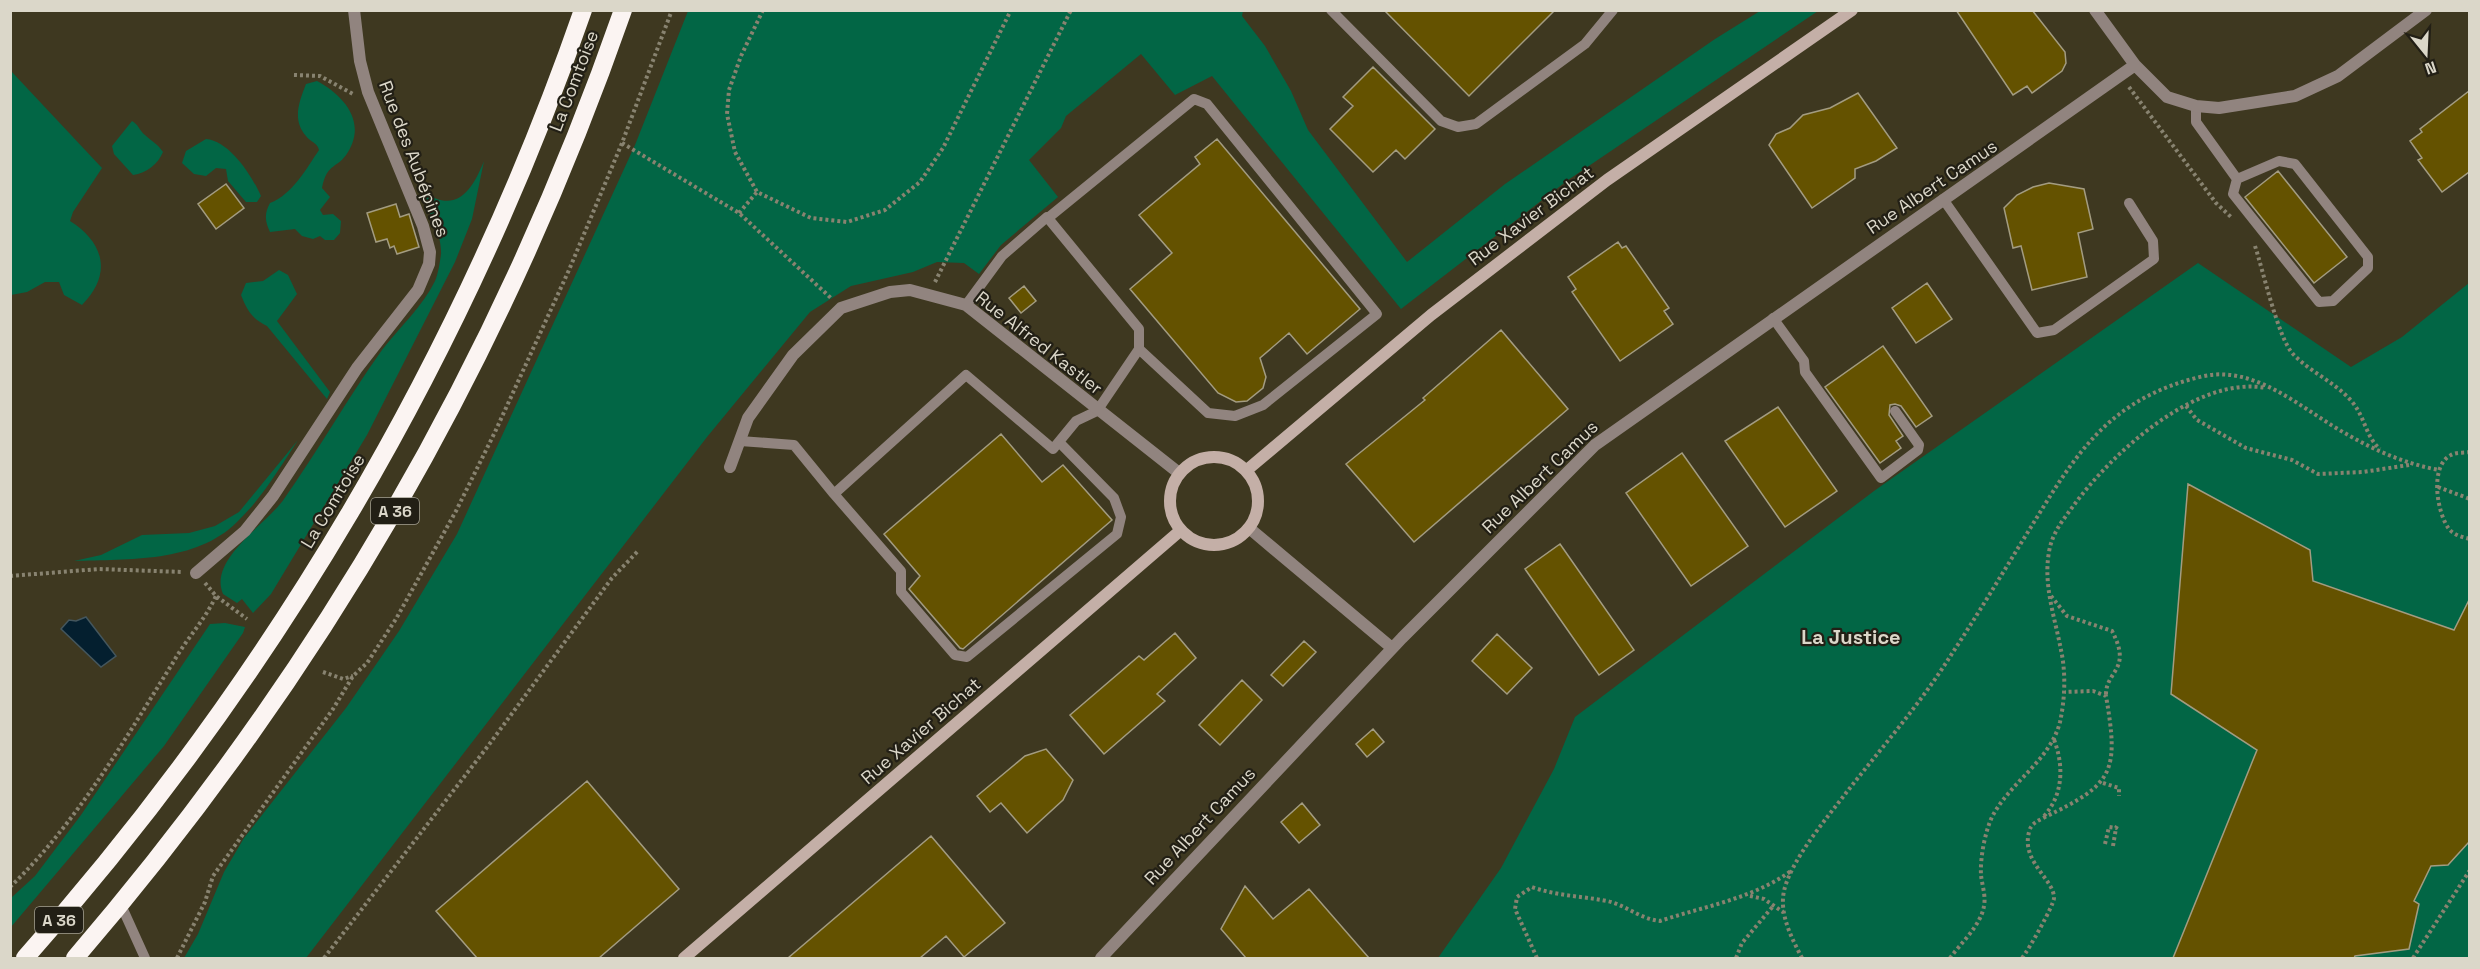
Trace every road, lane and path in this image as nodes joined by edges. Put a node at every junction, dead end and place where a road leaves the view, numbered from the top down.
1 (354, 10) edge
2 (583, 10) edge
3 (623, 10) edge
4 (672, 10) edge
5 (763, 10) edge
6 (1011, 10) edge
7 (1071, 10) edge
8 (1331, 10) edge
9 (1613, 10) edge
10 (1852, 10) edge
11 (2096, 10) edge
12 (2426, 10) edge
13 (2135, 65) junction
14 (2120, 74) junction
15 (294, 75) dead end
16 (368, 92) junction
17 (2196, 106) junction
18 (622, 143) junction
19 (2237, 179) junction
20 (757, 192) junction
21 (1943, 199) junction
22 (2129, 203) dead end
23 (739, 213) junction
24 (1048, 218) junction
25 (2237, 222) dead end
26 (2249, 237) dead end
27 (929, 293) junction
28 (966, 305) junction
29 (841, 308) junction
30 (1773, 318) junction
31 (1139, 349) junction
32 (2273, 389) junction
33 (2186, 406) junction
34 (1097, 411) junction
35 (1895, 411) dead end
36 (740, 441) junction
37 (1059, 442) junction
38 (2469, 452) edge
39 (2384, 453) junction
40 (2409, 465) junction
41 (730, 467) dead end
42 (1247, 470) junction
43 (2439, 470) junction
44 (1179, 474) junction
45 (2438, 487) junction
46 (834, 494) junction
47 (2469, 499) edge
48 (1249, 528) junction
49 (1180, 530) junction
50 (2469, 539) edge
51 (639, 550) dead end
52 (196, 573) junction
53 (10, 576) edge
54 (216, 596) junction
55 (2050, 596) junction
56 (247, 618) dead end
57 (1392, 648) junction
58 (323, 672) dead end
59 (353, 676) junction
60 (2064, 692) junction
61 (2106, 696) junction
62 (2053, 736) junction
63 (2103, 783) junction
64 (2119, 796) dead end
65 (2042, 819) junction
66 (2105, 844) dead end
67 (2113, 846) dead end
68 (1792, 870) junction
69 (2469, 870) edge
70 (10, 887) edge
71 (1749, 896) junction
72 (1774, 904) junction
73 (121, 905) junction
74 (1783, 912) junction
75 (26, 958) edge
76 (75, 958) edge
77 (145, 958) edge
78 (177, 958) edge
79 (324, 958) edge
80 (684, 958) edge
81 (1101, 958) edge
82 (1537, 958) edge
83 (1736, 958) edge
84 (1802, 958) edge
85 (1950, 958) edge
86 (2022, 958) edge
87 (2413, 958) edge

1 - 16 street, Rue des Aubépines
2 - 75 highway, La Comtoise / A 36
3 - 73 highway, La Comtoise / A 36
4 - 18 path
5 - 20 path
6 - 20 path
7 - 27 path
8 - 9 lane
10 - 42 main road, Rue Xavier Bichat
11 - 13 street
12 - 17 street
13 - 14 street, Rue Albert Camus
13 - 17 street
14 - 21 street, Rue Albert Camus
14 - 25 path
15 - 16 path
16 - 52 street, Rue des Aubépines
17 - 19 lane
18 - 23 path
18 - 59 path
19 - 19 lane
20 - 23 path
21 - 22 lane
21 - 30 street, Rue Albert Camus
23 - 29 path
24 - 28 lane
24 - 31 lane
24 - 31 lane
26 - 39 path
27 - 28 street, Rue Alfred Kastler
27 - 29 street, Rue Alfred Kastler
28 - 34 street, Rue Alfred Kastler
29 - 36 street, Rue Alfred Kastler
30 - 35 lane
30 - 57 street, Rue Albert Camus
31 - 34 lane
32 - 33 path
32 - 39 path
32 - 68 path
33 - 40 path
33 - 55 path
34 - 37 lane
34 - 44 street, Rue Alfred Kastler
36 - 41 street, Rue Alfred Kastler
36 - 46 lane
37 - 46 lane
37 - 46 lane
38 - 43 path
39 - 40 path
40 - 43 path
42 - 44 main road
42 - 48 main road
43 - 45 path
44 - 49 main road
45 - 47 path
45 - 50 path
48 - 49 main road
48 - 57 street
49 - 80 main road, Rue Xavier Bichat
51 - 79 path
52 - 53 path
52 - 54 path
54 - 56 path
54 - 70 path
55 - 60 path
55 - 61 path
57 - 81 street, Rue Albert Camus
58 - 59 path
59 - 78 path
60 - 61 path
60 - 62 path
61 - 63 path
62 - 65 path
62 - 85 path
63 - 64 path
63 - 65 path
65 - 86 path
66 - 67 path
68 - 71 path
68 - 74 path
69 - 87 path
71 - 72 path
71 - 82 path
72 - 74 path
72 - 83 path
73 - 76 highway, La Comtoise / A 36
73 - 77 lane
74 - 84 path

